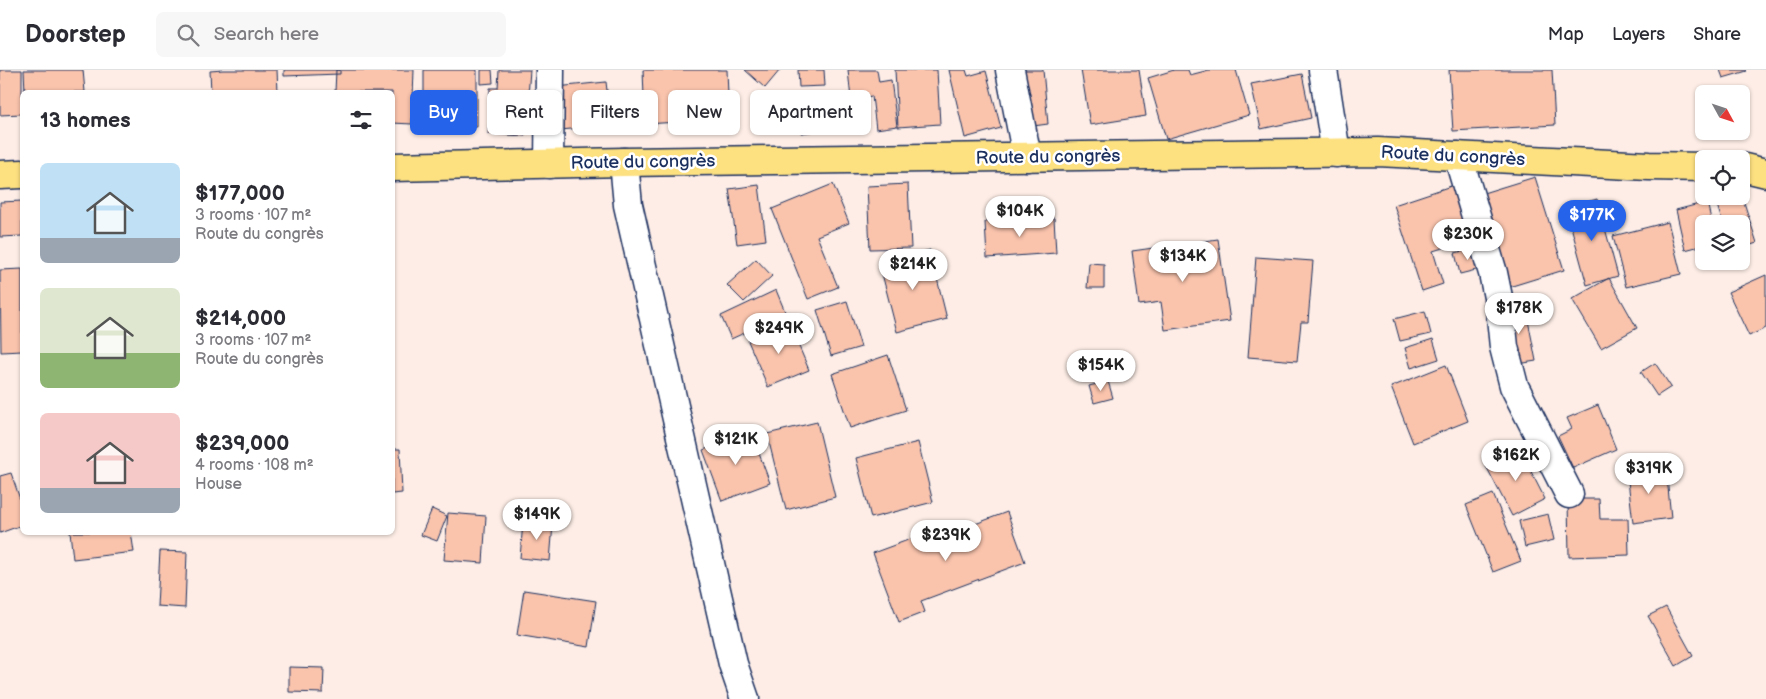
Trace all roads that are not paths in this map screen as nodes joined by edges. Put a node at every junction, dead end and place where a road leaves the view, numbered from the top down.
1 (550, 70) edge
2 (1010, 70) edge
3 (1323, 70) edge
4 (1336, 153) junction
5 (1458, 156) junction
6 (1027, 157) junction
7 (624, 162) junction
8 (549, 164) junction
9 (1695, 166) edge
10 (395, 167) edge
11 (1750, 169) edge
12 (1766, 173) edge
13 (20, 174) edge
14 (0, 175) edge
15 (1569, 494) dead end
16 (745, 699) edge

1 - 8 street
2 - 6 street
3 - 4 street
4 - 5 main road, Route du congrès
4 - 6 main road, Route du congrès
5 - 9 main road, Route du congrès
5 - 15 street
6 - 7 main road, Route du congrès
7 - 8 main road, Route du congrès
7 - 16 street
8 - 10 main road, Route du congrès
11 - 12 main road
13 - 14 main road

